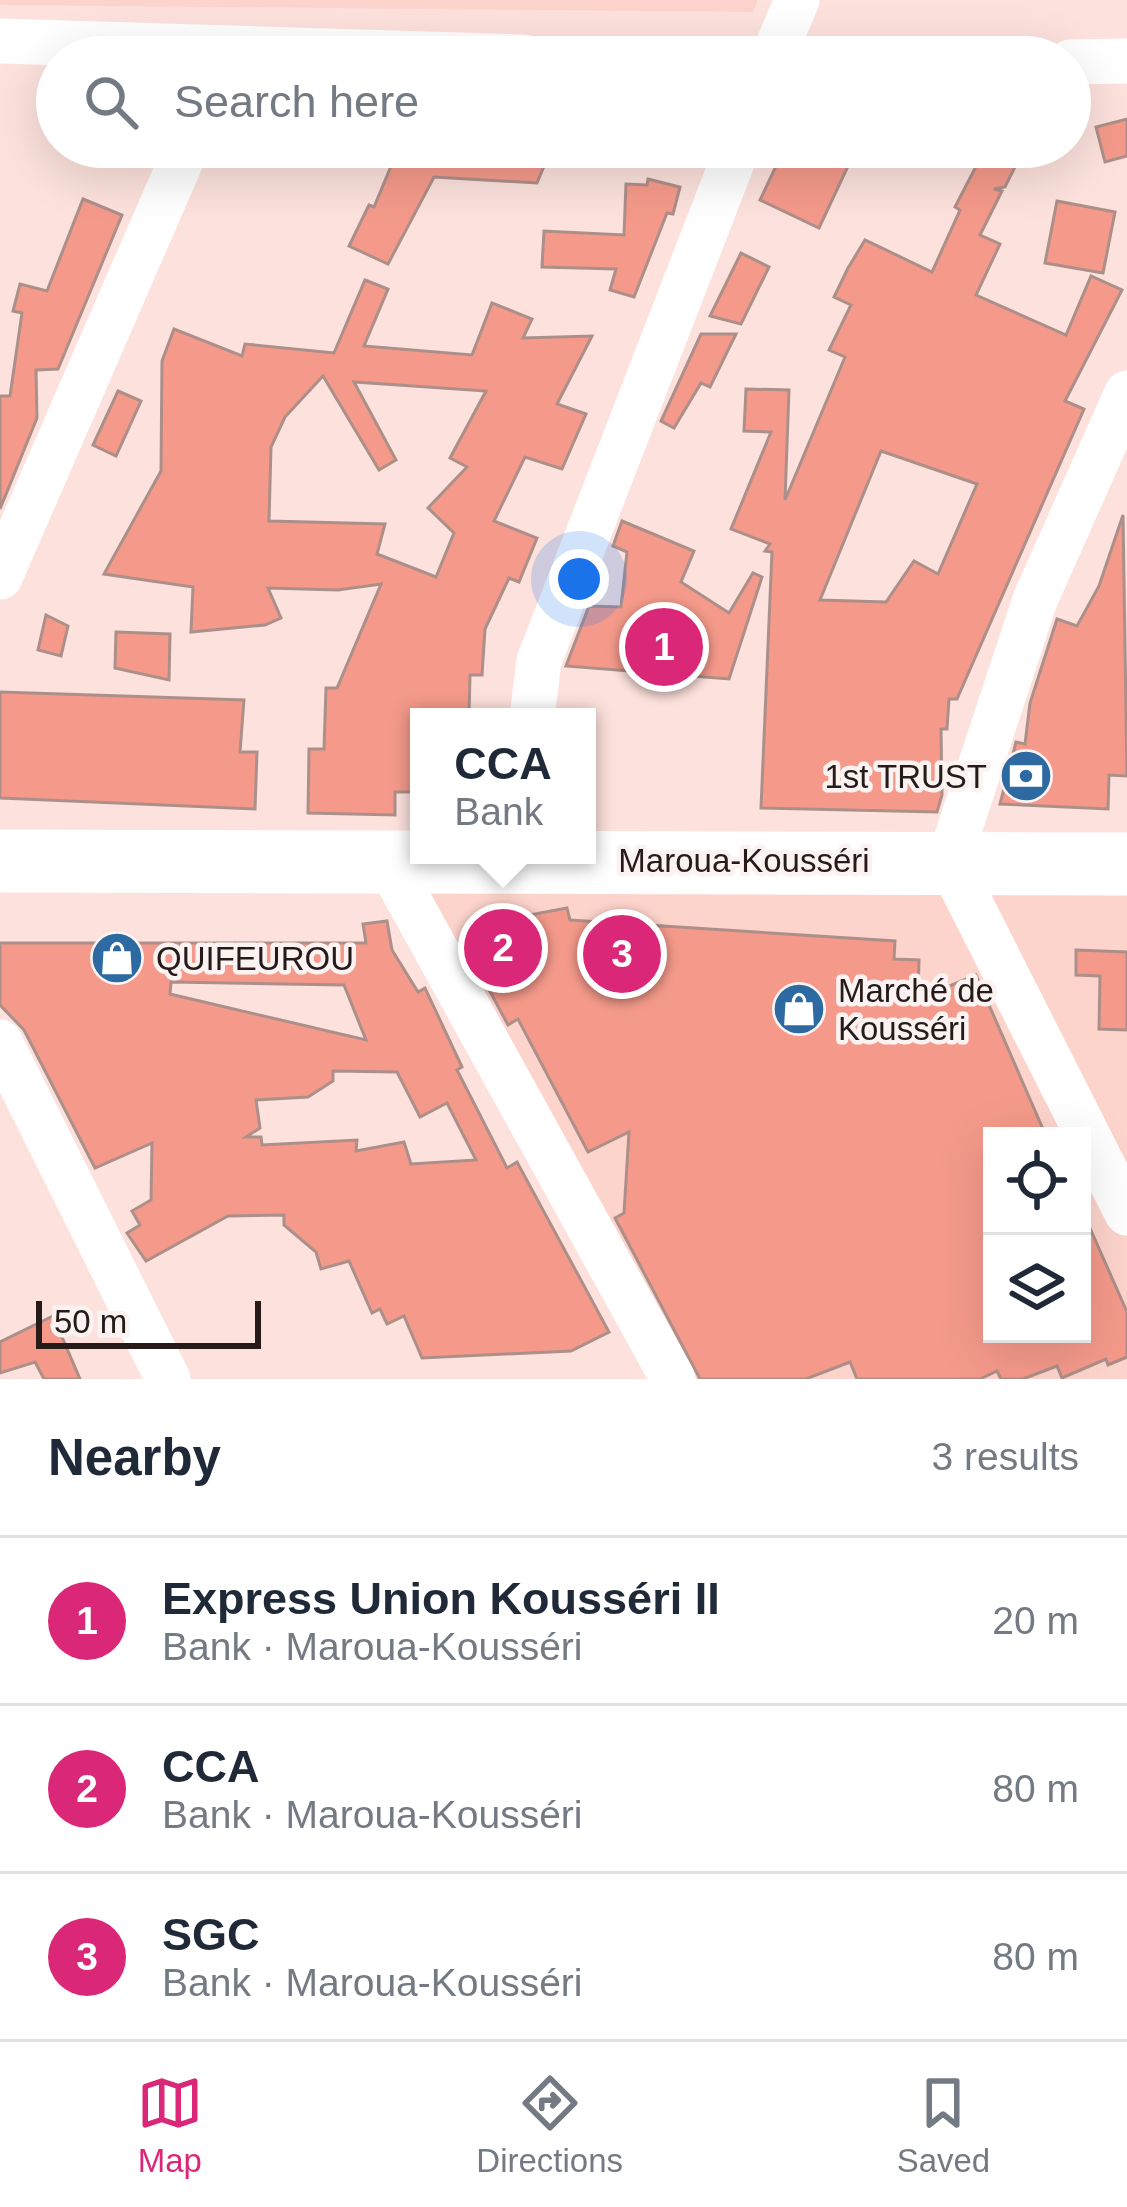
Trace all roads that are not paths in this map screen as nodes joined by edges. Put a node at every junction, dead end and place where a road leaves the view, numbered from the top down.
1 (797, 0) edge
2 (782, 36) edge
3 (0, 41) edge
4 (36, 43) edge
5 (1127, 61) edge
6 (1091, 62) edge
7 (178, 168) edge
8 (730, 168) edge
9 (1127, 393) edge
10 (0, 577) edge
11 (533, 708) edge
12 (596, 858) edge
13 (386, 859) junction
14 (410, 859) edge
15 (0, 861) edge
16 (949, 861) junction
17 (1127, 864) edge
18 (0, 1042) edge
19 (1127, 1213) edge
20 (168, 1379) edge
21 (674, 1379) edge

1 - 2 street
3 - 4 street
5 - 6 street
7 - 10 street
8 - 11 street
9 - 16 street
12 - 16 highway, Maroua-Kousséri
13 - 14 highway, Maroua-Kousséri
13 - 15 highway, Maroua-Kousséri
13 - 21 street
16 - 17 highway, Maroua-Kousséri
16 - 19 street
18 - 20 street

